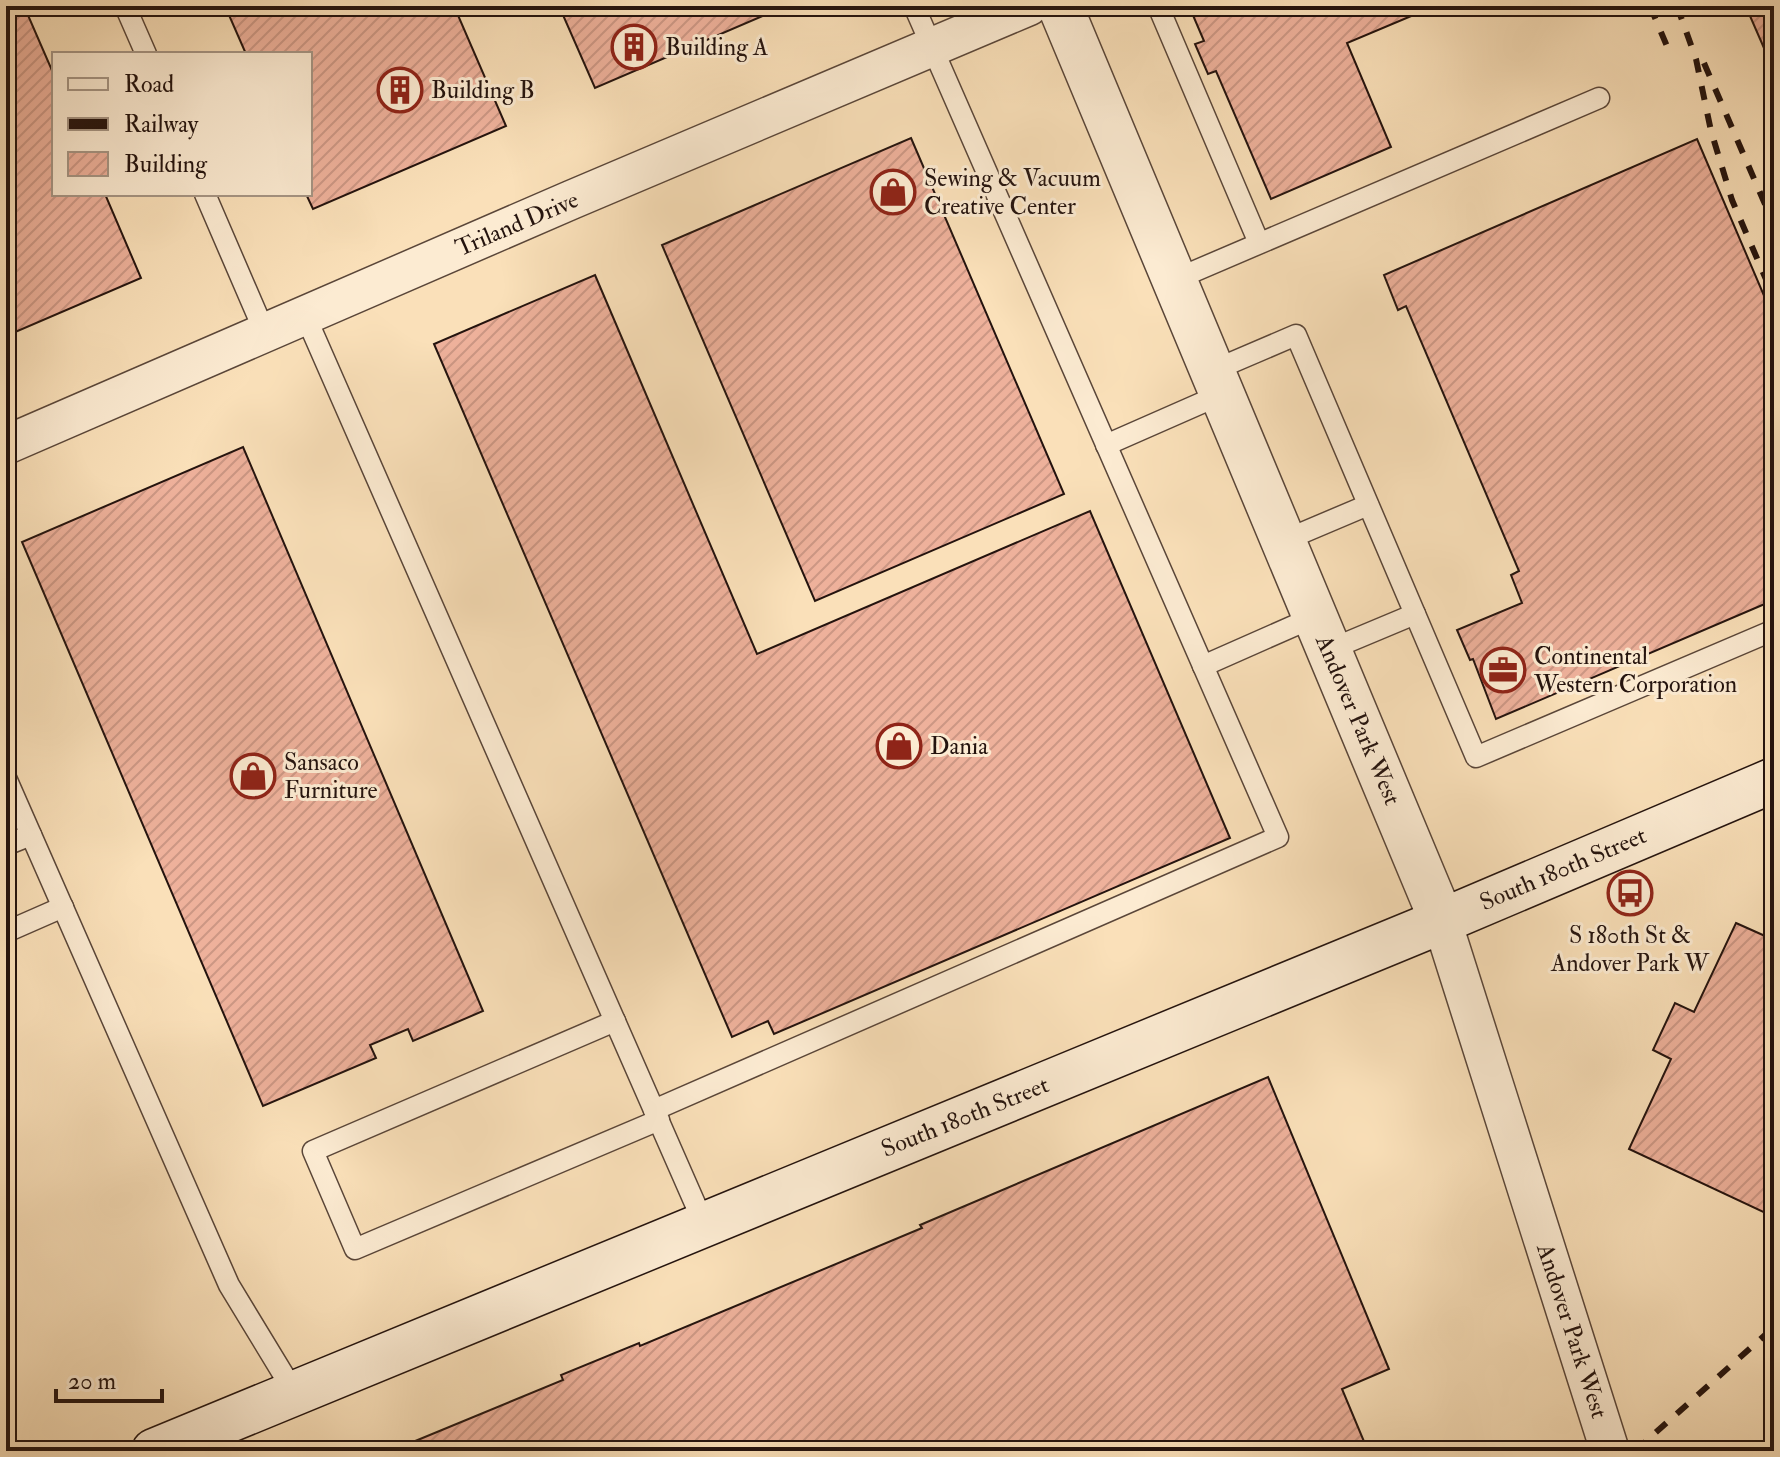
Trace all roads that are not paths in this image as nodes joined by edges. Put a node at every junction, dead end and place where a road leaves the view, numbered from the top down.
1 (125, 6) edge
2 (914, 6) edge
3 (1029, 6) edge
4 (1060, 6) edge
5 (1158, 6) edge
6 (932, 47) junction
7 (145, 52) edge
8 (1599, 98) dead end
9 (206, 196) edge
10 (1259, 243) junction
11 (1174, 280) junction
12 (305, 315) junction
13 (265, 333) junction
14 (1217, 382) junction
15 (6, 445) edge
16 (1106, 445) junction
17 (1368, 505) junction
18 (1283, 541) junction
19 (1415, 614) junction
20 (1774, 630) edge
21 (1322, 634) junction
22 (1203, 666) junction
23 (6, 778) edge
24 (1774, 780) edge
25 (31, 835) junction
26 (6, 845) edge
27 (63, 907) junction
28 (1442, 921) junction
29 (6, 932) edge
30 (615, 1021) junction
31 (657, 1115) junction
32 (704, 1224) junction
33 (294, 1392) junction
34 (154, 1451) edge
35 (1610, 1451) edge

1 - 7 lane
2 - 6 lane
3 - 6 street, Triland Drive
4 - 11 main road, Andover Park West
5 - 10 lane
6 - 12 street, Triland Drive
6 - 16 lane
8 - 10 lane
9 - 13 lane
10 - 11 lane
11 - 14 main road, Andover Park West
12 - 13 street, Triland Drive
12 - 30 lane
13 - 15 street, Triland Drive
14 - 16 lane
14 - 17 lane
14 - 18 main road, Andover Park West
16 - 22 lane
17 - 18 lane
17 - 19 lane
18 - 21 main road, Andover Park West
19 - 20 lane
19 - 21 lane
21 - 22 lane
21 - 28 main road, Andover Park West
22 - 31 lane
23 - 25 lane
24 - 28 main road, South 180th Street
25 - 26 lane
25 - 27 lane
27 - 29 lane
27 - 33 lane
28 - 32 main road, South 180th Street
28 - 35 street, Andover Park West
30 - 31 lane
30 - 31 lane
31 - 32 lane
32 - 33 main road, South 180th Street
33 - 34 main road, South 180th Street

